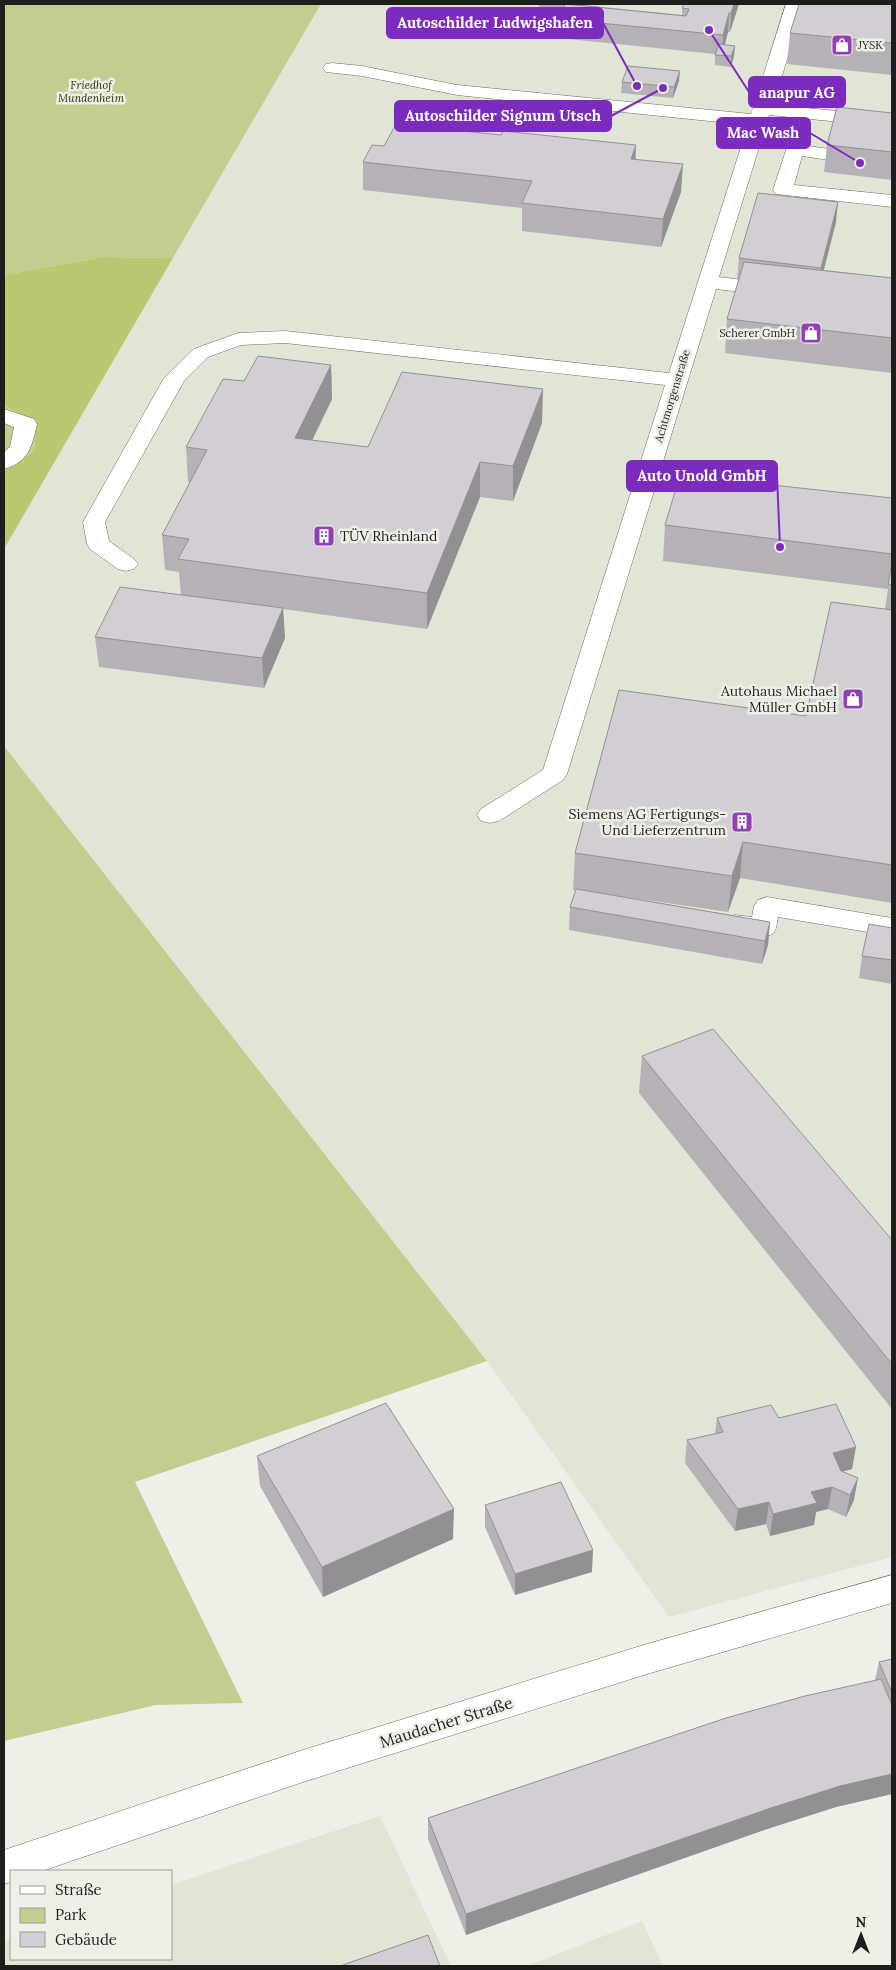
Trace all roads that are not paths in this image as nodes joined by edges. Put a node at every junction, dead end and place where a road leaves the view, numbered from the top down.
1 (794, 4) edge
2 (332, 68) dead end
3 (760, 115) junction
4 (892, 122) edge
5 (829, 154) edge
6 (892, 202) edge
7 (707, 282) junction
8 (795, 292) edge
9 (676, 380) junction
10 (4, 415) edge
11 (4, 462) edge
12 (126, 564) dead end
13 (490, 815) dead end
14 (707, 919) edge
15 (892, 927) edge
16 (892, 1589) edge
17 (4, 1867) edge

1 - 3 street, Achtmorgenstraße
2 - 3 street
3 - 4 street
3 - 7 street, Achtmorgenstraße
5 - 6 street
7 - 8 street
7 - 9 street, Achtmorgenstraße
9 - 12 street
9 - 13 street, Achtmorgenstraße
10 - 11 street
14 - 15 street
16 - 17 street, Maudacher Straße

